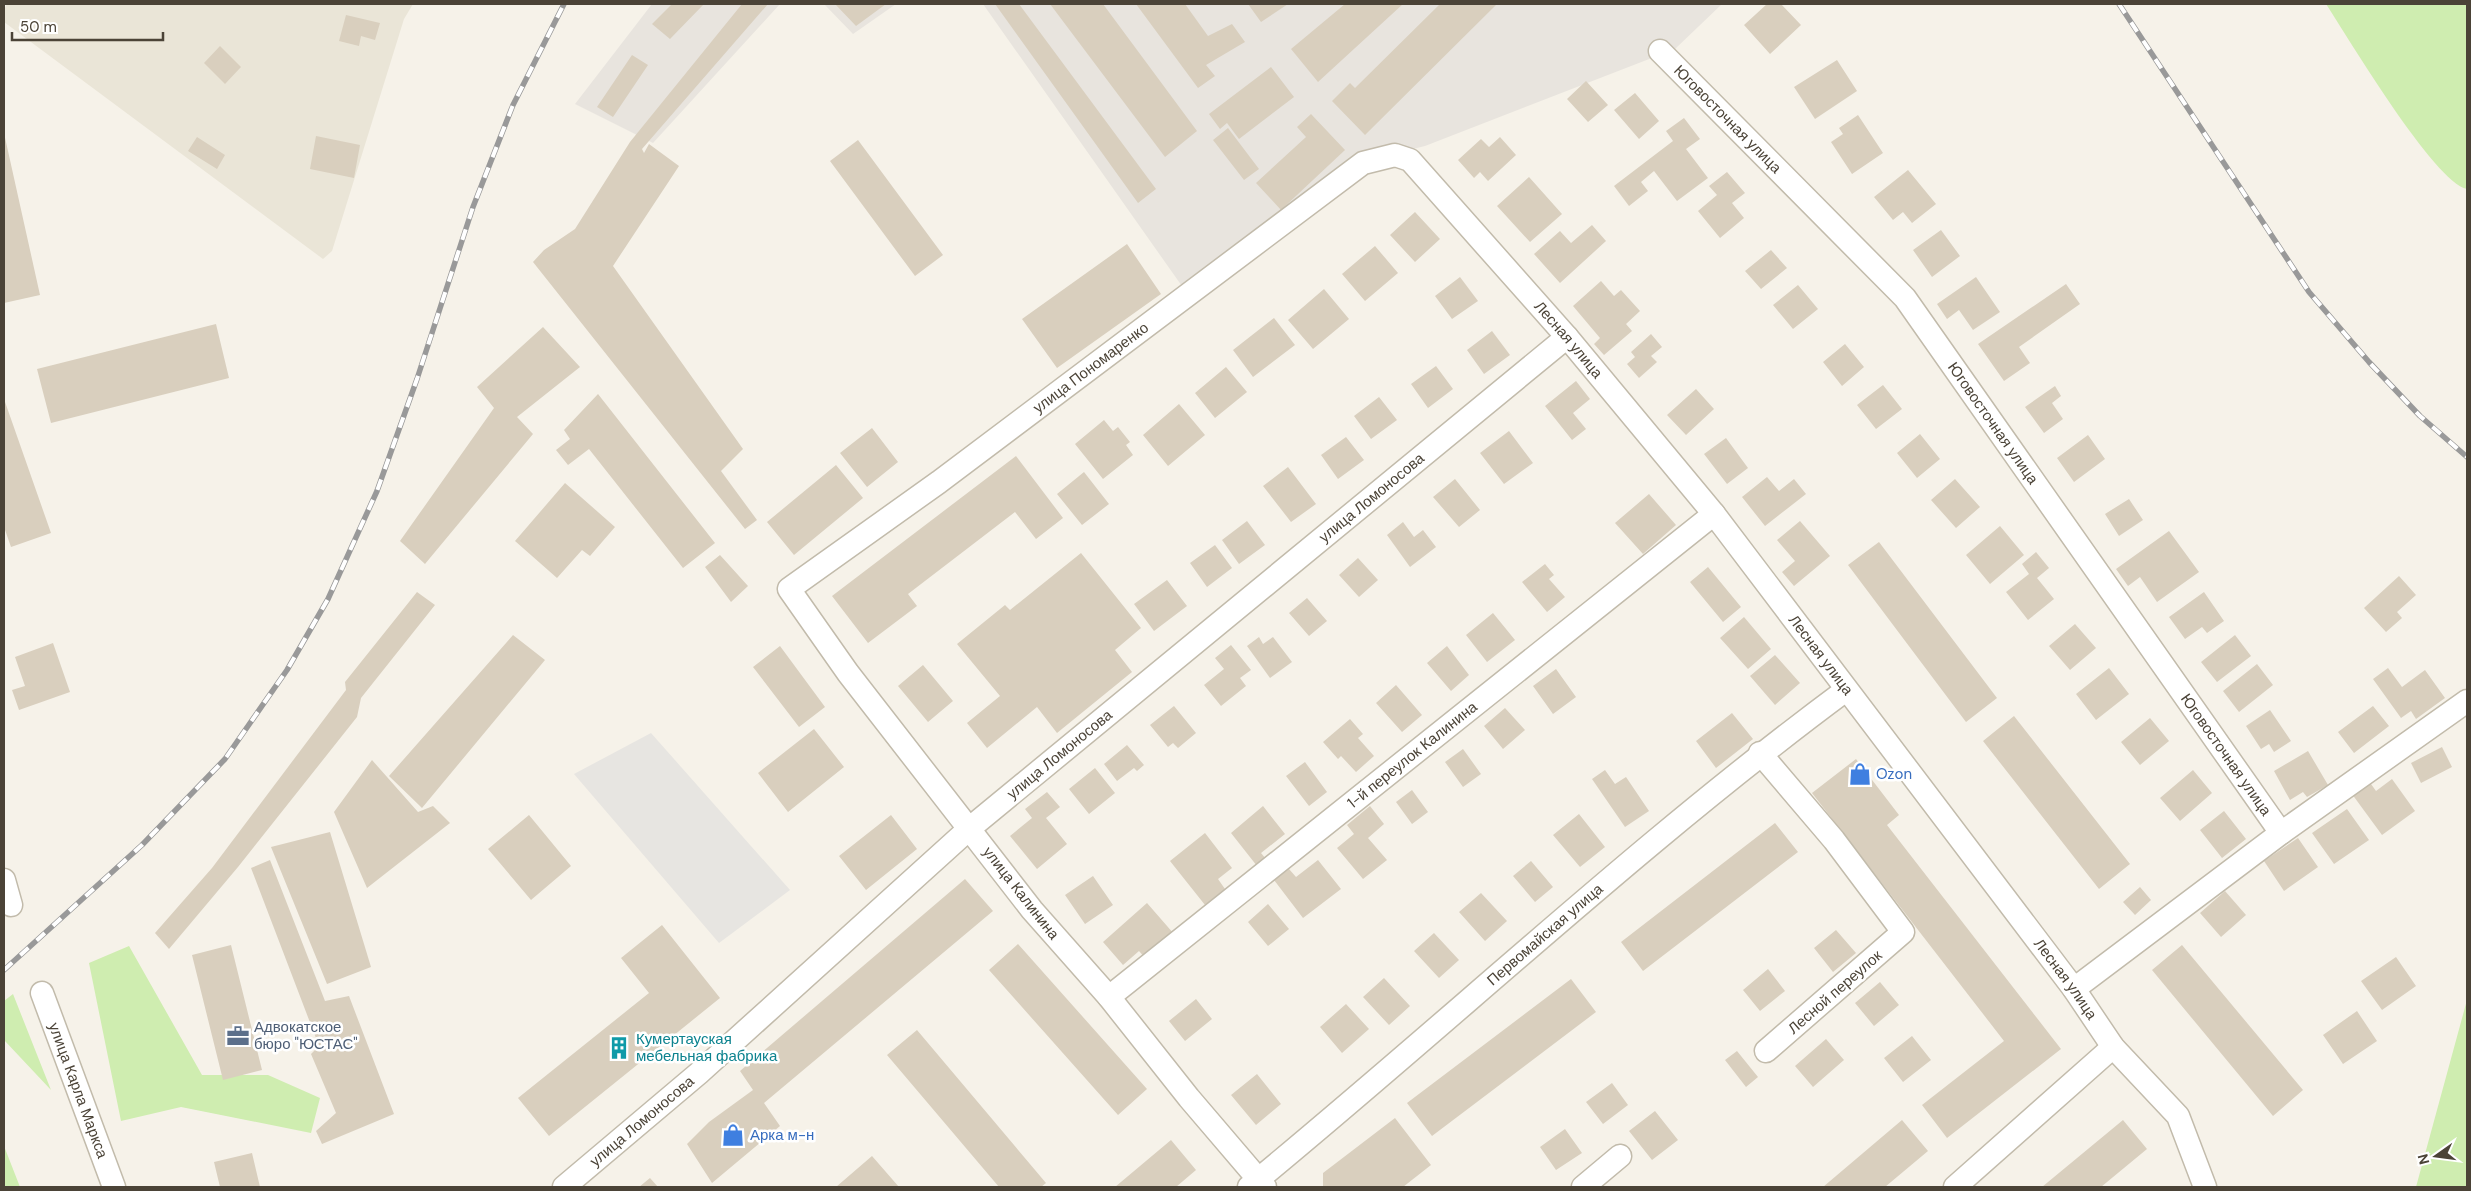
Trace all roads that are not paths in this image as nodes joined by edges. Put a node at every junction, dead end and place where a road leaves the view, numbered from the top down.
1 (1660, 51) dead end
2 (1395, 155) joint
3 (1567, 337) junction
4 (1714, 514) junction
5 (789, 588) joint
6 (1846, 690) junction
7 (2467, 701) edge
8 (1760, 754) junction
9 (970, 828) junction
10 (2281, 833) junction
11 (4, 880) edge
12 (11, 905) dead end
13 (2074, 990) junction
14 (42, 993) dead end
15 (1108, 997) junction
16 (2113, 1047) junction
17 (1766, 1051) dead end
18 (1620, 1156) dead end
19 (1258, 1185) edge
20 (114, 1187) edge
21 (564, 1187) edge
22 (1583, 1187) edge
23 (1955, 1187) edge
24 (2205, 1187) edge

1 - 10 street, Юговосточная улица
2 - 3 street, Лесная улица
2 - 5 street, улица Пономаренко
3 - 4 street, Лесная улица
3 - 9 street, улица Ломоносова
4 - 6 street, Лесная улица
4 - 15 street, 1-й переулок Калинина
5 - 9 street, улица Калинина
6 - 8 street, Первомайская улица
6 - 13 street, Лесная улица
7 - 10 street
8 - 17 street, Лесной переулок
8 - 19 street, Первомайская улица
9 - 15 street, улица Калинина
9 - 21 street, улица Ломоносова
10 - 13 street
11 - 12 street
13 - 16 street, Лесная улица
14 - 20 street, улица Карла Маркса
15 - 19 street, улица Калинина
16 - 23 street
16 - 24 street, Лесная улица
18 - 22 street

